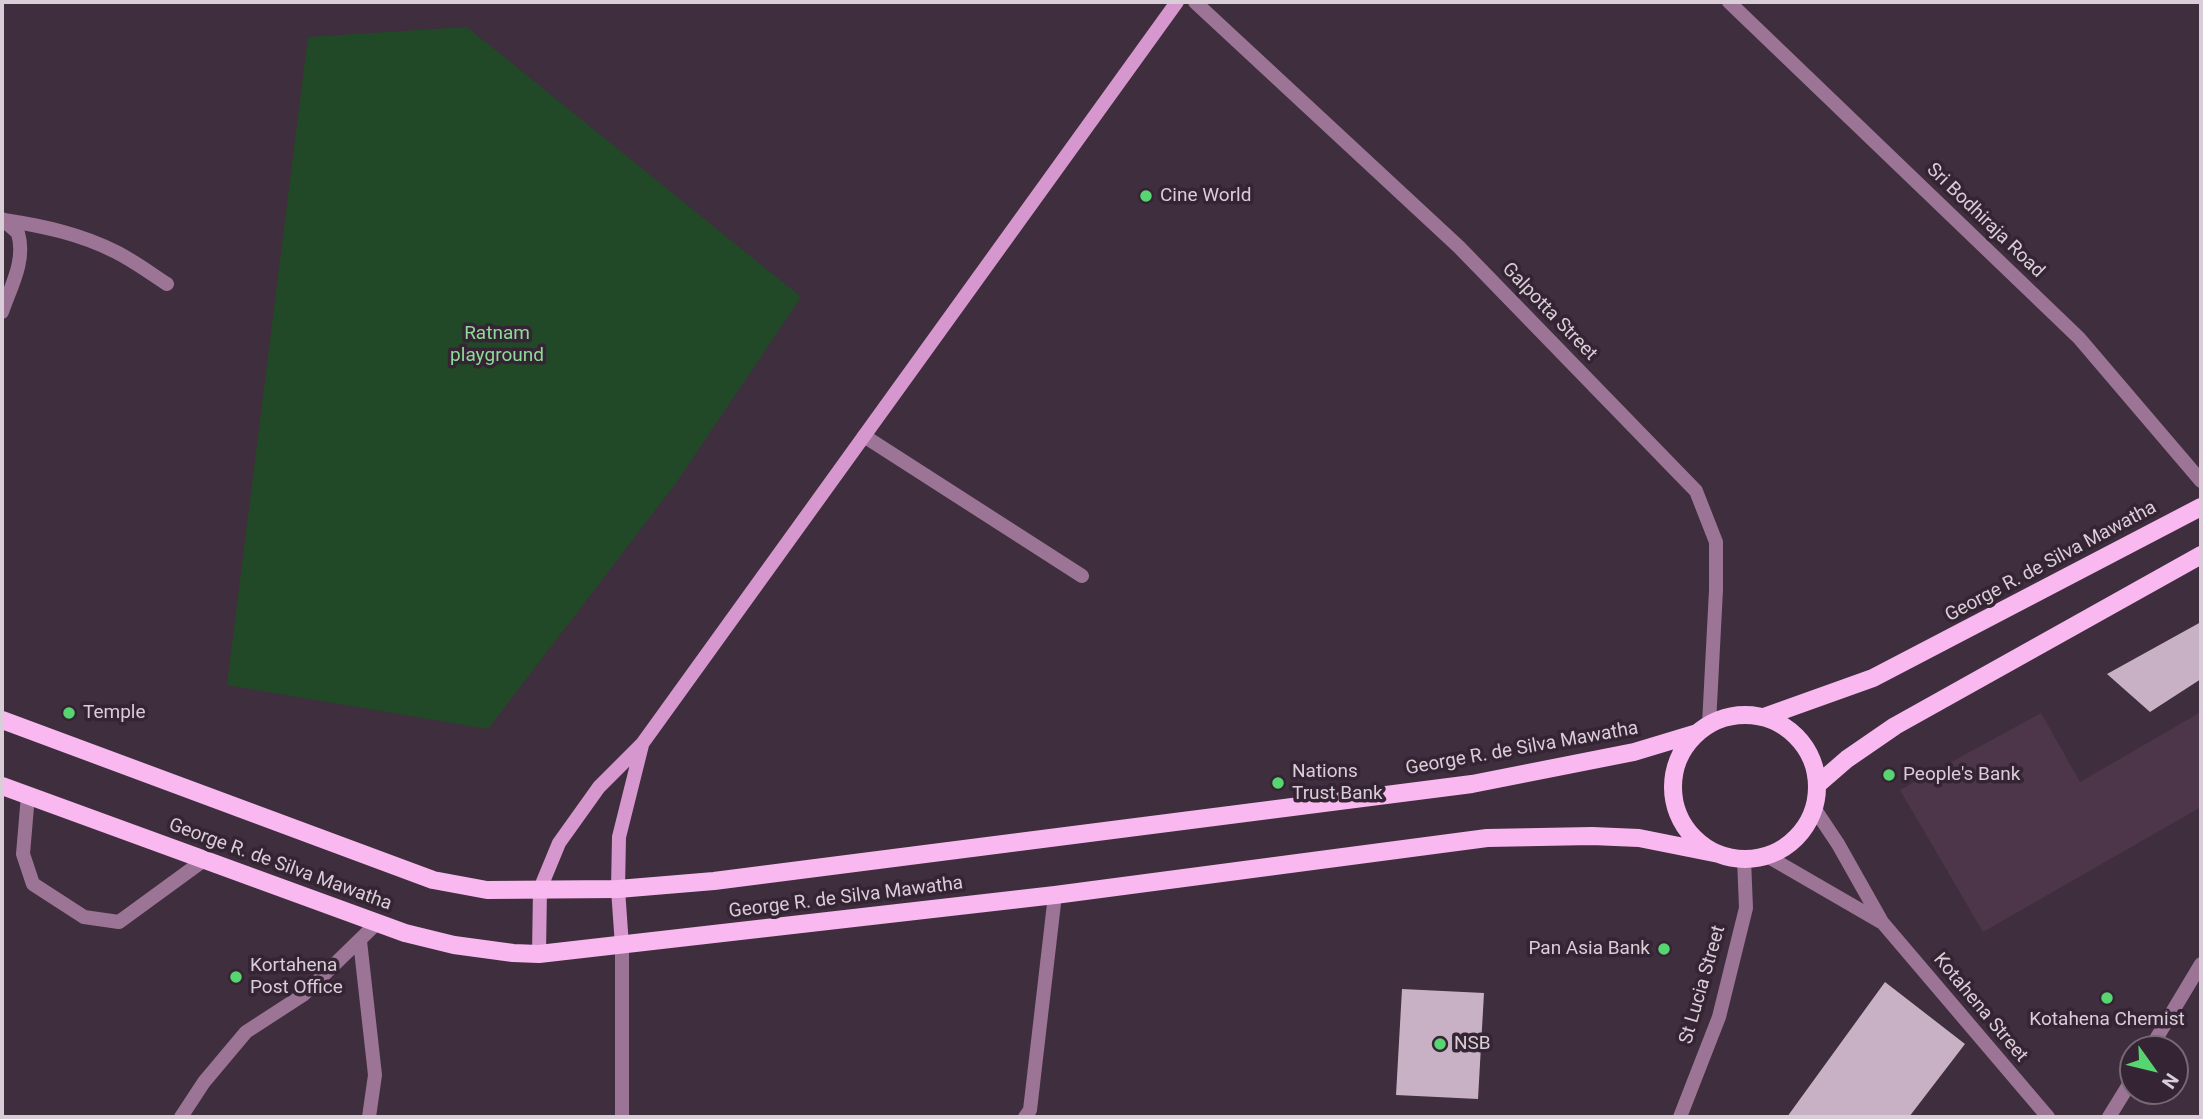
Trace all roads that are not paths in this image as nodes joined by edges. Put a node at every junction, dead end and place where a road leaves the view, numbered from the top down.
1 (1177, 2) edge
2 (1195, 2) edge
3 (1729, 2) edge
4 (3, 220) edge
5 (167, 284) dead end
6 (2, 312) edge
7 (864, 436) junction
8 (2201, 481) edge
9 (2201, 507) edge
10 (2201, 555) edge
11 (1083, 576) dead end
12 (1765, 717) junction
13 (2, 720) edge
14 (1703, 729) junction
15 (642, 744) junction
16 (1817, 785) junction
17 (2, 786) edge
18 (28, 796) junction
19 (1814, 808) junction
20 (1719, 854) junction
21 (1767, 856) junction
22 (204, 859) junction
23 (1744, 859) junction
24 (540, 889) junction
25 (618, 889) junction
26 (1055, 894) junction
27 (1882, 922) junction
28 (377, 923) junction
29 (360, 940) junction
30 (622, 946) junction
31 (540, 954) junction
32 (2201, 964) edge
33 (2158, 1035) edge
34 (2119, 1101) edge
35 (181, 1117) edge
36 (369, 1117) edge
37 (622, 1117) edge
38 (1025, 1117) edge
39 (1680, 1117) edge
40 (2048, 1117) edge
41 (2109, 1117) edge

1 - 7 main road
2 - 14 street, Galpotta Street
3 - 8 street, Sri Bodhiraja Road
4 - 5 street
4 - 6 street
7 - 11 street
7 - 15 main road
9 - 12 main road, George R. de Silva Mawatha
10 - 16 main road
12 - 14 main road
12 - 16 main road
13 - 24 main road, George R. de Silva Mawatha
14 - 20 main road
14 - 25 main road, George R. de Silva Mawatha
15 - 24 main road
15 - 25 main road
16 - 19 main road
17 - 18 main road, George R. de Silva Mawatha
18 - 22 main road, George R. de Silva Mawatha
18 - 22 street
19 - 21 main road
19 - 27 street, Kotahena Street
20 - 23 main road
20 - 26 main road, George R. de Silva Mawatha
21 - 23 main road
21 - 27 street, Kotahena Street
22 - 28 main road, George R. de Silva Mawatha
23 - 39 street, St Lucia Street
24 - 25 main road, George R. de Silva Mawatha
24 - 31 main road
25 - 30 main road
26 - 30 main road, George R. de Silva Mawatha
26 - 38 street
27 - 40 street, Kotahena Street
28 - 29 street
28 - 31 main road, George R. de Silva Mawatha
29 - 35 street
29 - 36 street
30 - 31 main road, George R. de Silva Mawatha
30 - 37 street
32 - 33 street
34 - 41 street

